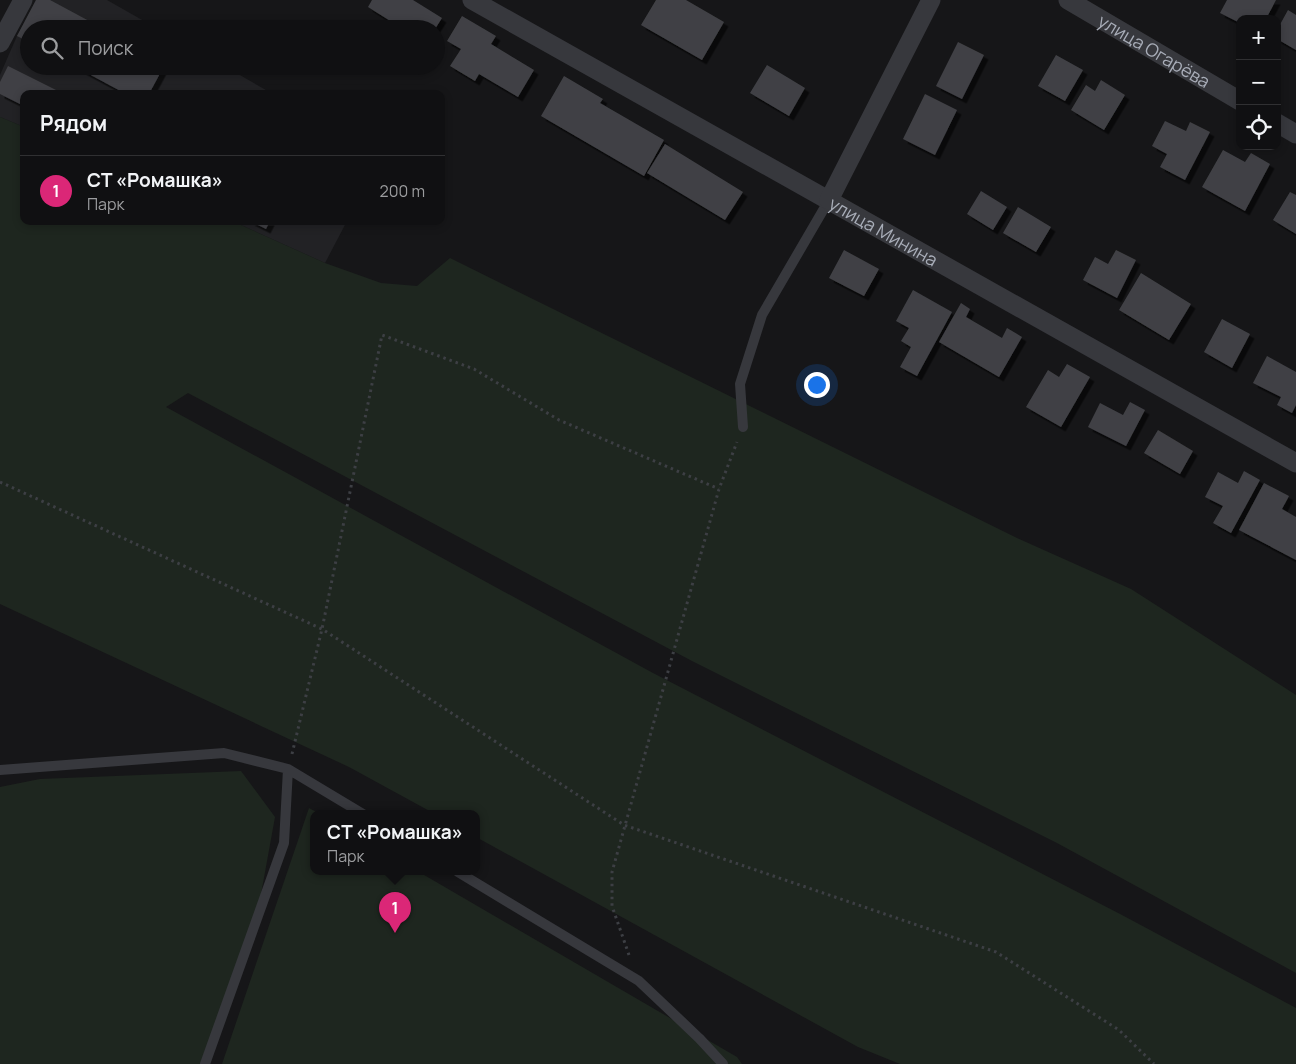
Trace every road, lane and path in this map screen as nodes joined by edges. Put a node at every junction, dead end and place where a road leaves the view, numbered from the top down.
1 (23, 0) edge
2 (472, 0) edge
3 (931, 0) edge
4 (1068, 0) edge
5 (0, 44) edge
6 (1236, 99) edge
7 (1281, 125) edge
8 (1296, 134) edge
9 (829, 200) junction
10 (743, 427) joint
11 (1296, 463) edge
12 (0, 482) edge
13 (719, 489) junction
14 (322, 629) junction
15 (288, 769) junction
16 (0, 770) edge
17 (356, 810) edge
18 (624, 826) junction
19 (463, 875) edge
20 (638, 981) junction
21 (205, 1064) edge
22 (723, 1064) edge
23 (1154, 1064) edge

1 - 5 street
2 - 9 street, улица Минина
3 - 9 street
4 - 6 street, улица Огарёва
7 - 8 street
9 - 10 lane
9 - 11 street, улица Минина
10 - 13 path
12 - 14 path
13 - 14 path
13 - 18 path
14 - 15 path
14 - 18 path
15 - 16 lane
15 - 17 lane
15 - 21 lane
18 - 20 path
18 - 23 path
19 - 20 lane
20 - 22 lane

